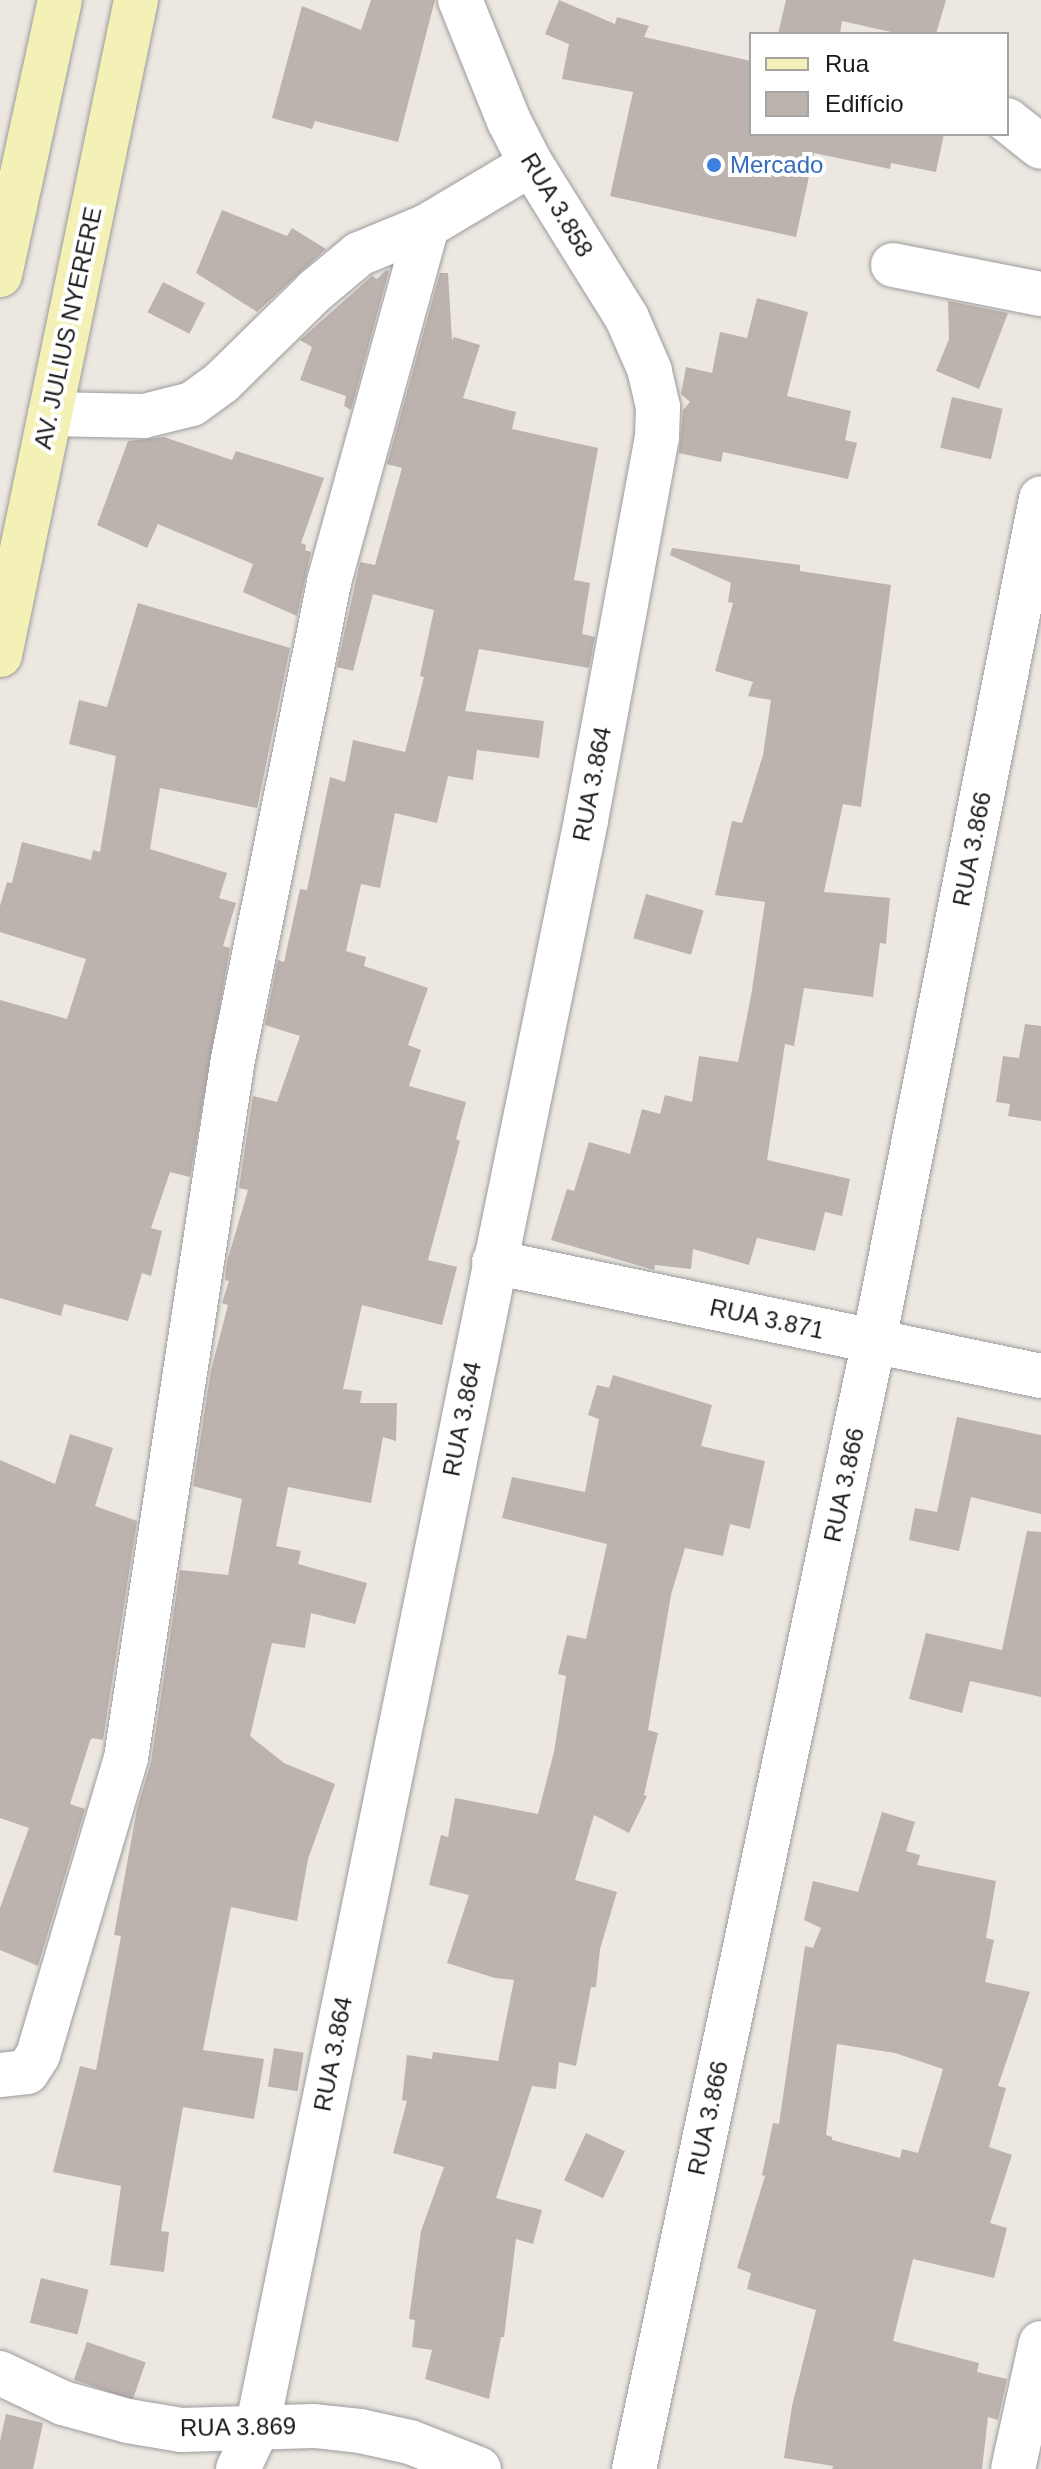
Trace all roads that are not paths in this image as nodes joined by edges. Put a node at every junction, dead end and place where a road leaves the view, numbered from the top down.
1 (60, 0) edge
2 (136, 0) edge
3 (460, 0) edge
4 (1009, 122) edge
5 (1041, 147) edge
6 (531, 164) junction
7 (427, 226) junction
8 (893, 265) dead end
9 (0, 275) edge
10 (1041, 294) edge
11 (658, 407) joint
12 (50, 414) junction
13 (1041, 498) edge
14 (15, 505) edge
15 (0, 655) edge
16 (494, 1262) junction
17 (874, 1341) junction
18 (1041, 1376) edge
19 (0, 2075) edge
20 (1041, 2343) edge
21 (0, 2373) edge
22 (257, 2429) junction
23 (238, 2469) edge
24 (478, 2469) edge
25 (634, 2469) edge
26 (1013, 2469) edge

1 - 9 main road
2 - 12 main road, AV. JULIUS NYERERE
3 - 6 street, RUA 3.858
4 - 5 street
6 - 7 street
6 - 11 street, RUA 3.858
7 - 12 street
7 - 19 street
8 - 10 street
11 - 16 street, RUA 3.864
12 - 14 main road, AV. JULIUS NYERERE
13 - 17 street, RUA 3.866
14 - 15 main road, AV. JULIUS NYERERE
16 - 17 street, RUA 3.871
16 - 22 street, RUA 3.864
17 - 18 street, RUA 3.871
17 - 25 street, RUA 3.866
20 - 26 street
21 - 22 street, RUA 3.869
22 - 23 street, RUA 3.864
22 - 24 street, RUA 3.869

